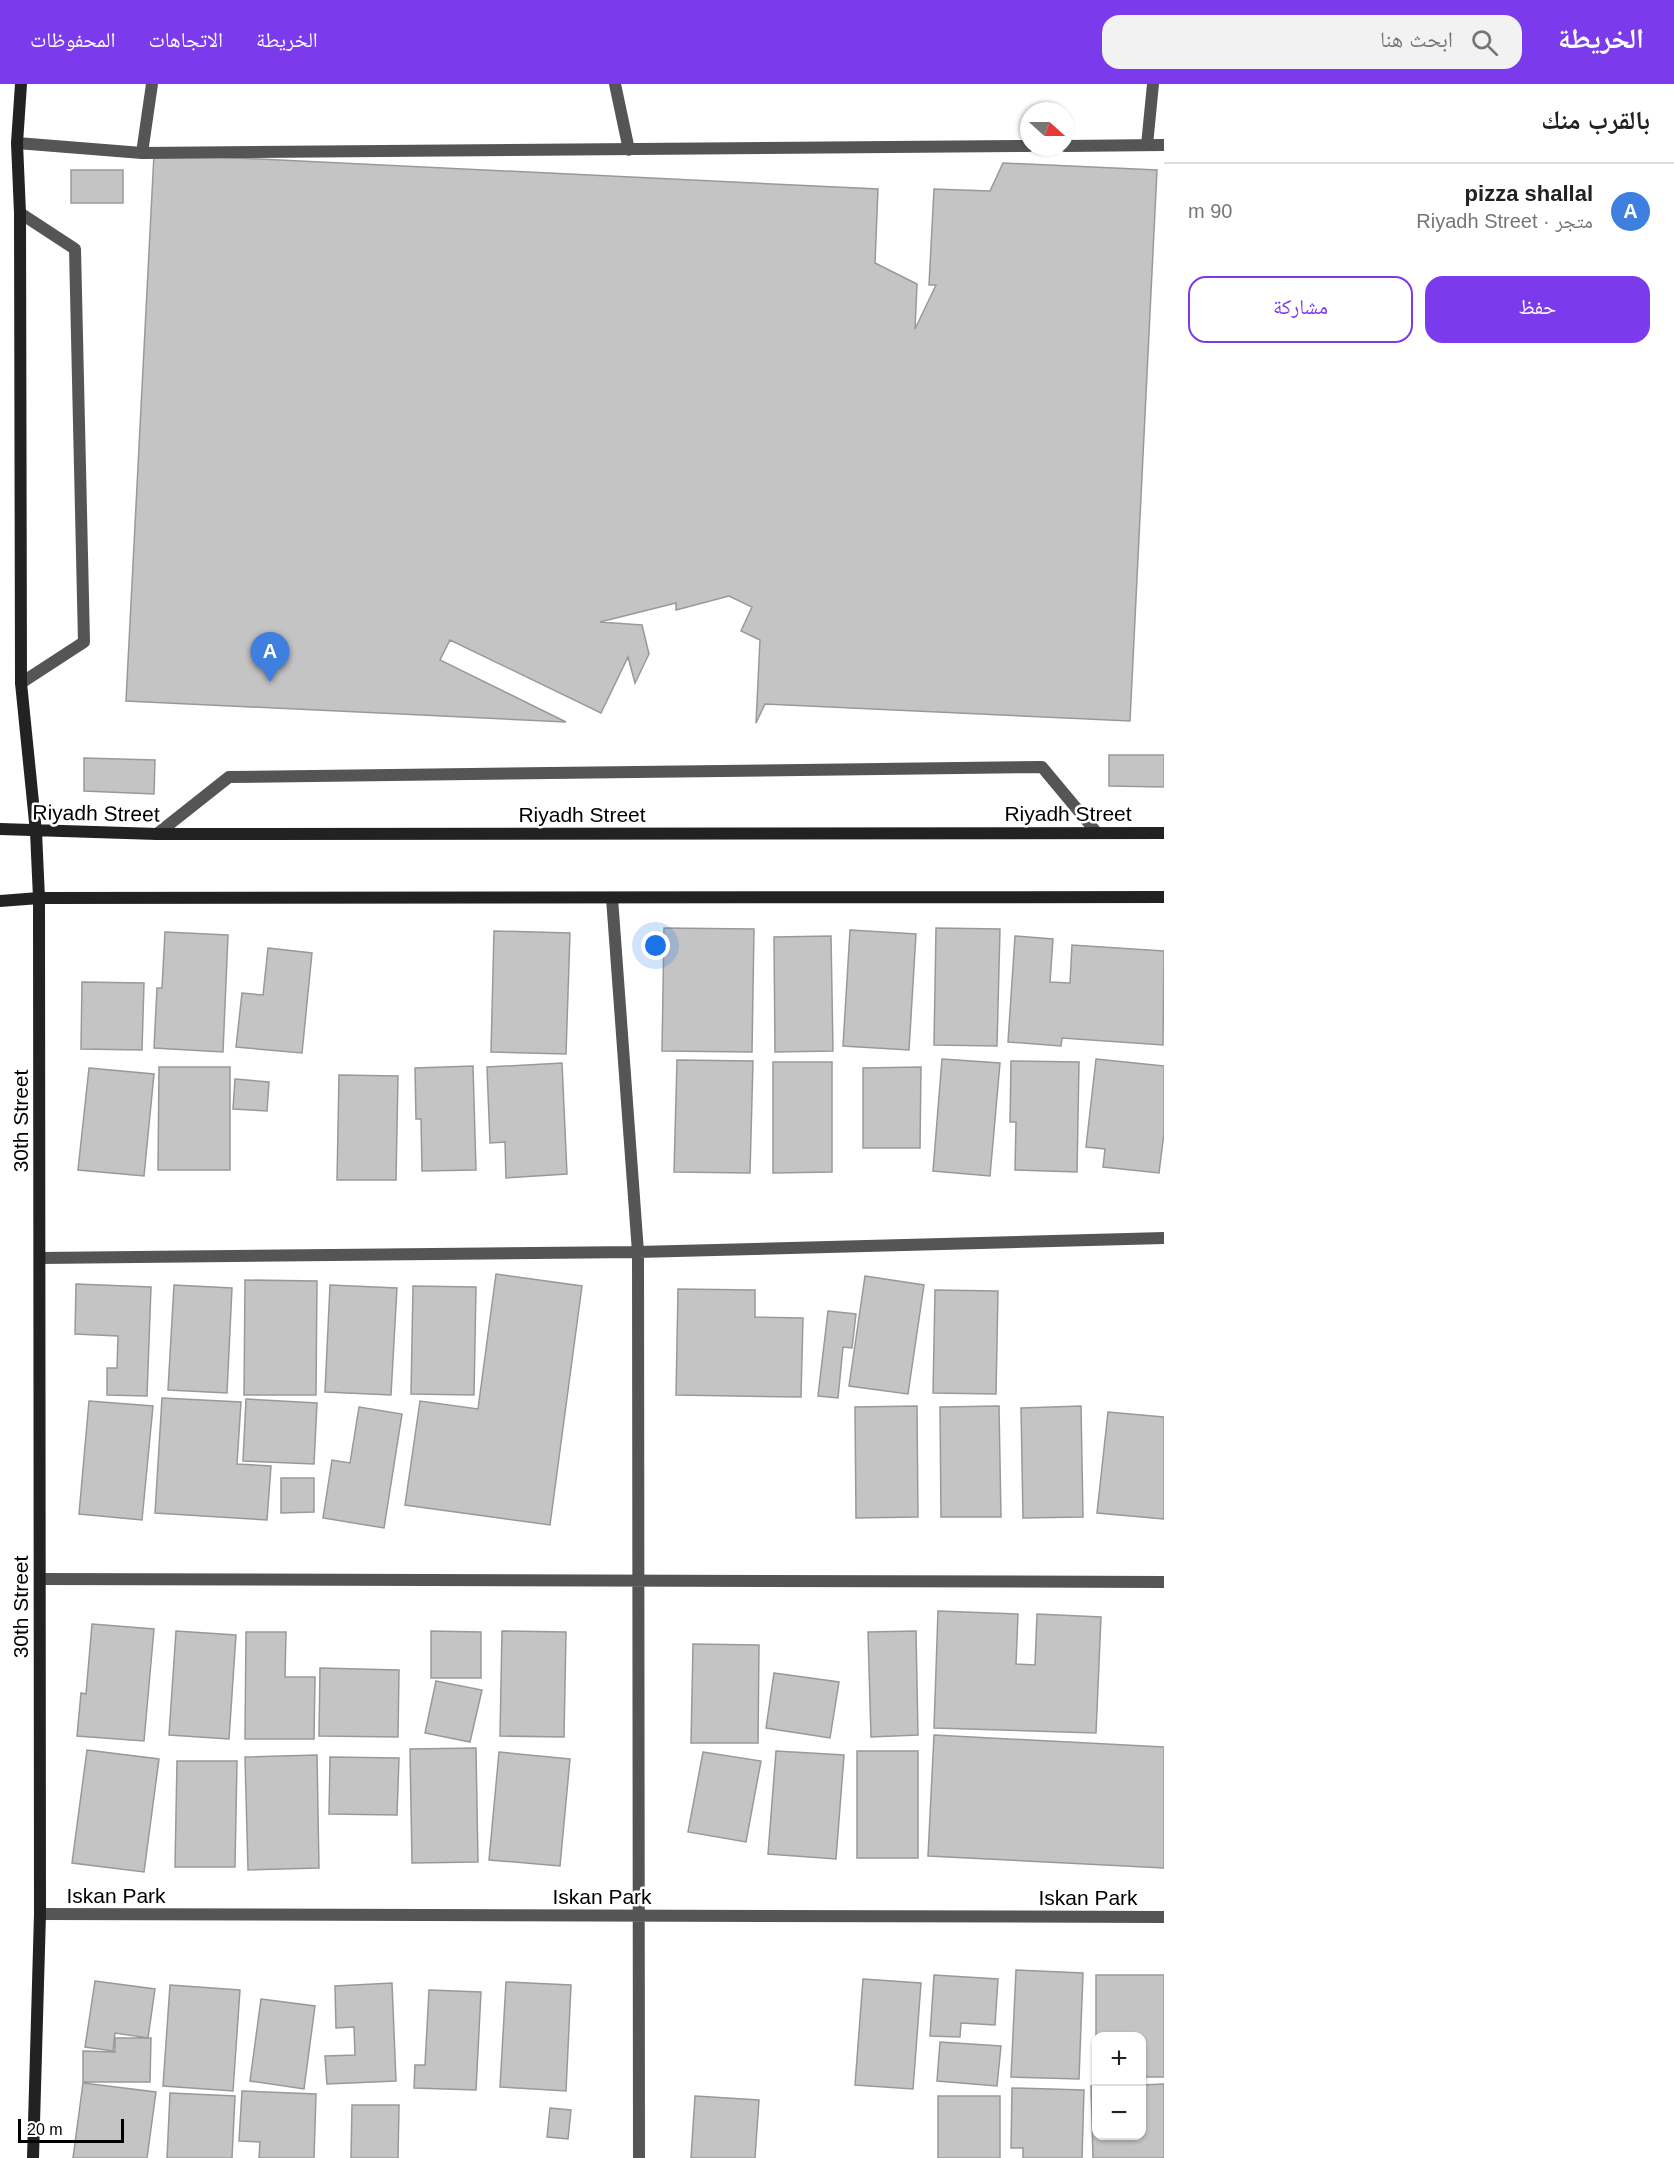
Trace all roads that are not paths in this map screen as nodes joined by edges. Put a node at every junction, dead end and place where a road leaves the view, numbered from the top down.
1 (21, 84) edge
2 (152, 84) edge
3 (615, 84) edge
4 (1153, 84) edge
5 (17, 142) junction
6 (1164, 145) edge
7 (1020, 146) edge
8 (1074, 146) edge
9 (1146, 146) junction
10 (629, 150) junction
11 (142, 153) junction
12 (20, 213) junction
13 (21, 683) junction
14 (0, 829) edge
15 (36, 832) junction
16 (1097, 833) junction
17 (1164, 833) edge
18 (157, 834) junction
19 (1164, 897) edge
20 (39, 898) junction
21 (612, 898) junction
22 (0, 901) edge
23 (1164, 1238) edge
24 (638, 1252) junction
25 (40, 1258) junction
26 (40, 1579) junction
27 (639, 1581) junction
28 (1164, 1582) edge
29 (40, 1914) junction
30 (639, 1916) junction
31 (1164, 1917) edge
32 (33, 2158) edge
33 (639, 2158) edge

1 - 5 main road, 30th Street
2 - 11 street
3 - 10 street
4 - 9 street
5 - 11 street
5 - 12 main road, 30th Street
6 - 9 street
7 - 10 street
8 - 9 street
10 - 11 street
12 - 13 main road, 30th Street
12 - 13 street
13 - 15 main road, 30th Street
14 - 15 main road, Riyadh Street
15 - 18 main road, Riyadh Street
15 - 20 main road, 30th Street
16 - 17 main road, Riyadh Street
16 - 18 main road, Riyadh Street
16 - 18 street
19 - 21 main road
20 - 21 main road
20 - 22 main road
20 - 25 main road, 30th Street
21 - 24 street
23 - 24 street
24 - 25 street
24 - 27 street
25 - 26 main road, 30th Street
26 - 27 street
26 - 29 main road, 30th Street
27 - 28 street
27 - 30 street
29 - 30 street, Iskan Park
29 - 32 main road, 30th Street
30 - 31 street, Iskan Park
30 - 33 street

